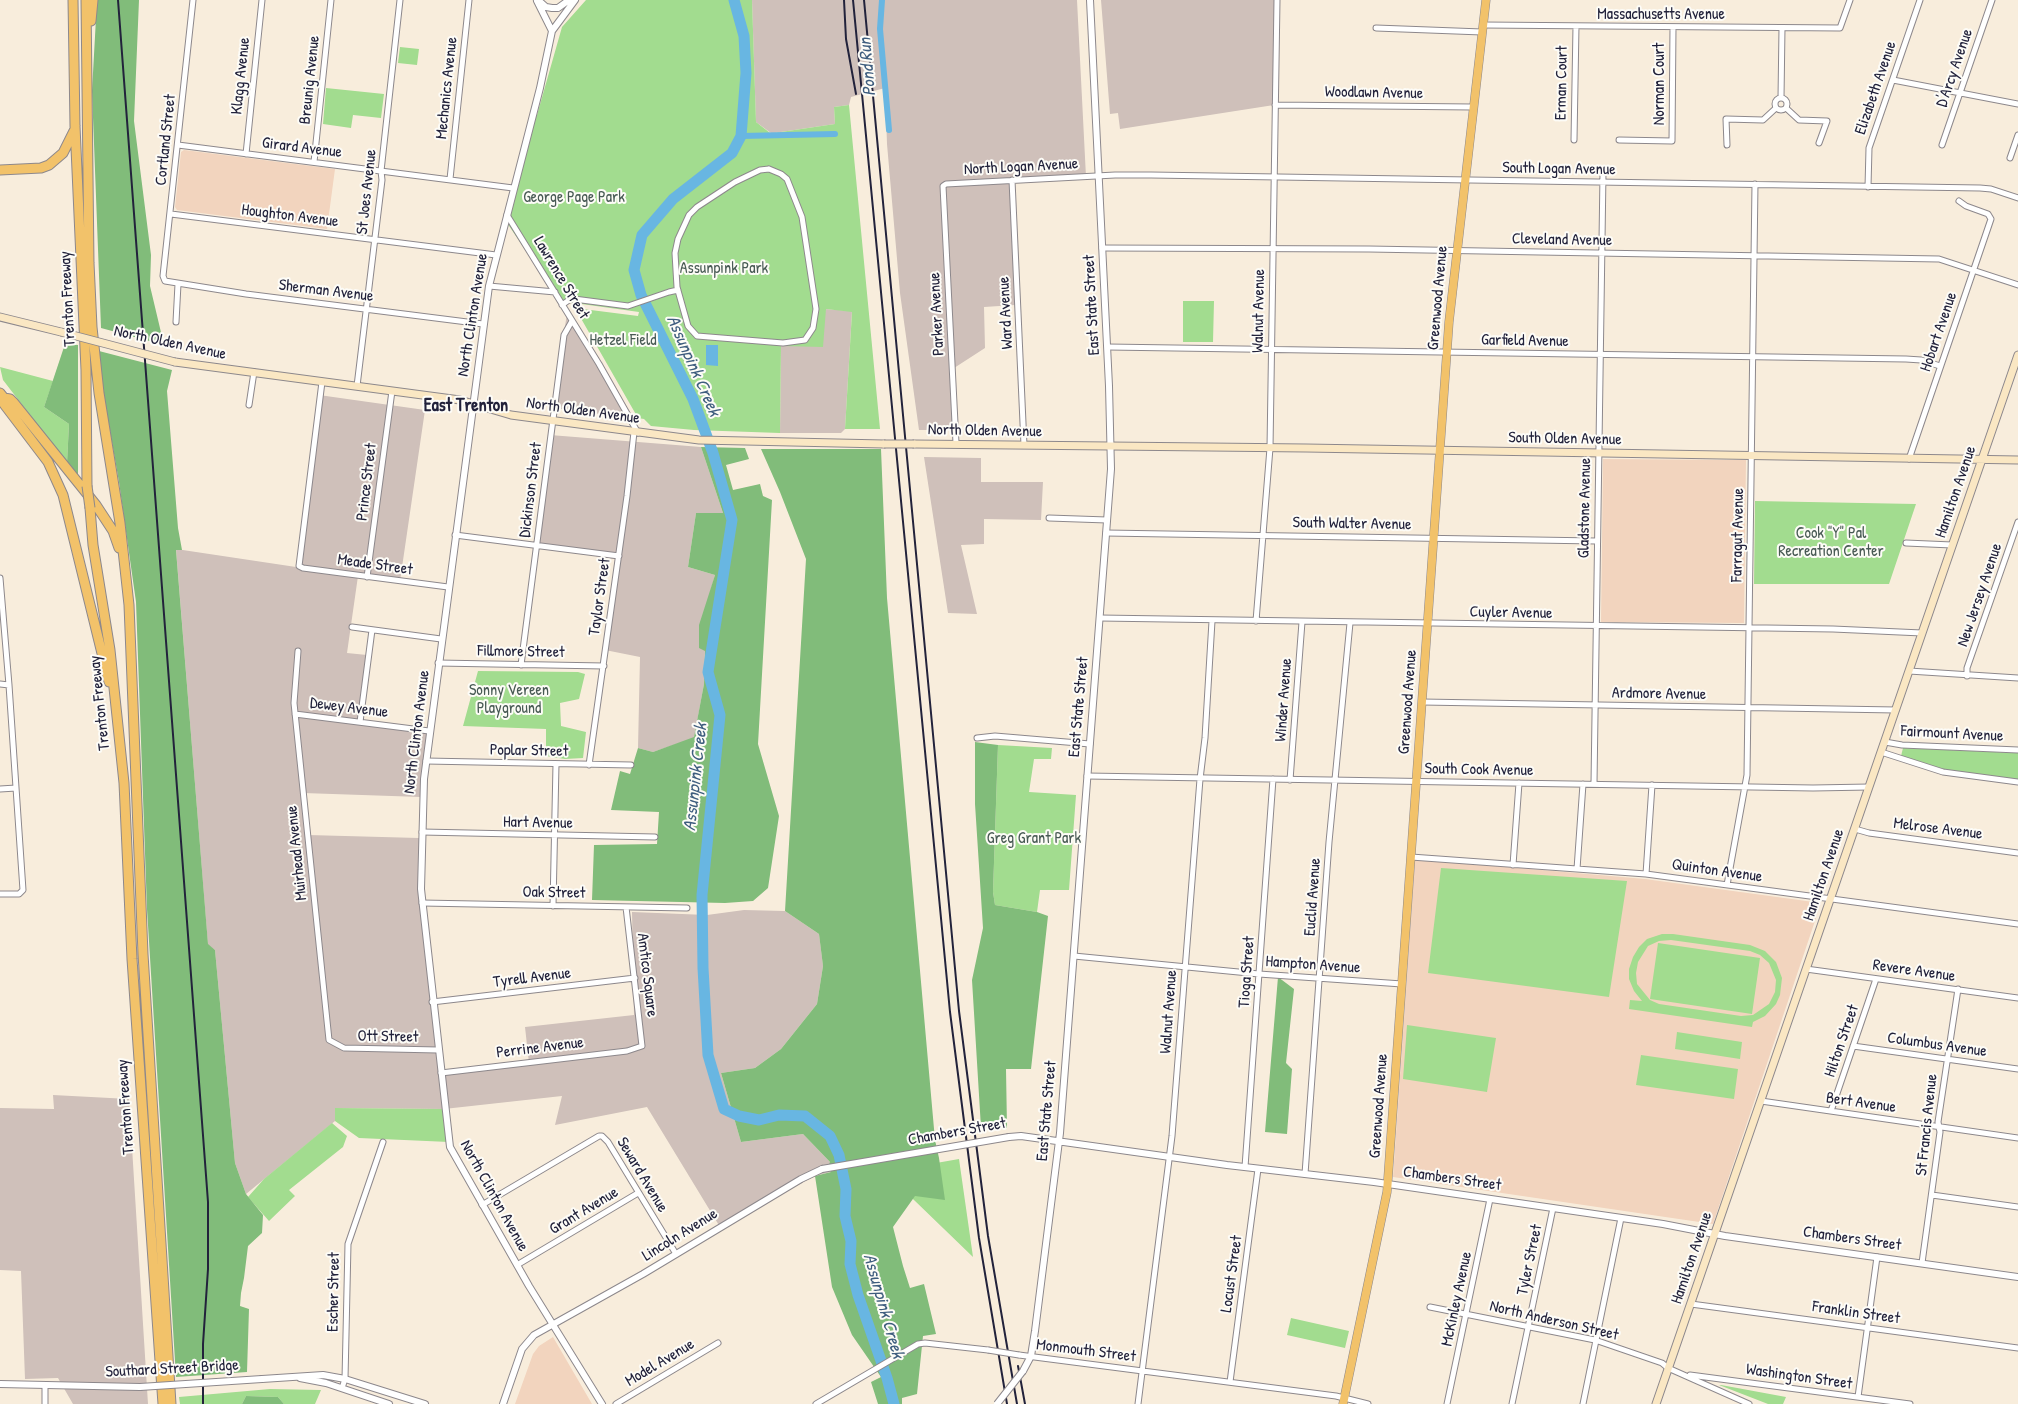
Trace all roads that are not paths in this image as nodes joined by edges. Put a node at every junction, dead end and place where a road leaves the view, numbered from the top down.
1 (73, 0) edge
2 (86, 0) edge
3 (93, 0) edge
4 (193, 0) edge
5 (262, 0) edge
6 (331, 0) edge
7 (400, 0) edge
8 (469, 0) edge
9 (537, 0) edge
10 (569, 0) edge
11 (575, 0) edge
12 (1090, 0) edge
13 (1277, 0) edge
14 (1486, 0) edge
15 (1850, 0) edge
16 (1920, 0) edge
17 (1992, 0) edge
18 (1576, 26) junction
19 (1673, 27) junction
20 (1376, 28) dead end
21 (1482, 28) junction
22 (1782, 28) junction
23 (552, 31) junction
24 (1893, 80) junction
25 (86, 81) junction
26 (1960, 94) junction
27 (1782, 98) junction
28 (2018, 104) edge
29 (1275, 106) junction
30 (1472, 107) junction
31 (1776, 108) junction
32 (1786, 108) junction
33 (75, 126) junction
34 (2018, 135) edge
35 (1574, 140) dead end
36 (1619, 140) dead end
37 (1819, 143) dead end
38 (178, 145) junction
39 (1727, 145) dead end
40 (1942, 145) dead end
41 (246, 154) junction
42 (2010, 158) dead end
43 (314, 162) junction
44 (0, 170) edge
45 (381, 171) junction
46 (1603, 173) dead end
47 (1099, 176) junction
48 (1274, 177) junction
49 (450, 179) junction
50 (1012, 180) junction
51 (1464, 180) junction
52 (1603, 182) junction
53 (944, 184) joint
54 (1755, 184) junction
55 (1868, 187) junction
56 (513, 188) junction
57 (2018, 198) edge
58 (1959, 201) dead end
59 (171, 214) junction
60 (507, 215) junction
61 (374, 239) junction
62 (1102, 248) junction
63 (1272, 249) junction
64 (1456, 251) junction
65 (1602, 254) junction
66 (496, 255) junction
67 (1755, 256) junction
68 (1973, 269) junction
69 (166, 281) joint
70 (178, 284) junction
71 (2018, 285) edge
72 (489, 286) junction
73 (678, 290) junction
74 (555, 292) junction
75 (562, 305) junction
76 (367, 309) junction
77 (0, 317) edge
78 (572, 320) junction
79 (176, 322) dead end
80 (483, 324) junction
81 (1108, 347) junction
82 (1271, 350) junction
83 (1447, 352) junction
84 (1600, 354) junction
85 (2018, 354) edge
86 (1753, 357) junction
87 (1940, 366) junction
88 (254, 372) junction
89 (322, 382) junction
90 (357, 386) junction
91 (392, 391) junction
92 (2, 396) edge
93 (473, 404) junction
94 (249, 406) dead end
95 (0, 411) edge
96 (13, 416) junction
97 (553, 421) junction
98 (636, 432) junction
99 (956, 443) junction
100 (1024, 445) junction
101 (1112, 446) junction
102 (1270, 448) junction
103 (1440, 451) junction
104 (1598, 453) junction
105 (1752, 456) junction
106 (1909, 459) junction
107 (1982, 459) junction
108 (2018, 460) edge
109 (1050, 518) dead end
110 (1107, 520) junction
111 (2018, 522) edge
112 (1106, 533) junction
113 (455, 535) junction
114 (1264, 535) junction
115 (1434, 537) junction
116 (1596, 541) junction
117 (1906, 543) dead end
118 (1952, 545) junction
119 (537, 546) junction
120 (618, 556) junction
121 (124, 561) junction
122 (367, 576) junction
123 (0, 578) edge
124 (448, 587) junction
125 (1, 608) edge
126 (1100, 618) junction
127 (1212, 621) junction
128 (1256, 621) junction
129 (1302, 622) junction
130 (1350, 623) junction
131 (1428, 624) junction
132 (1596, 626) junction
133 (352, 627) dead end
134 (1750, 628) junction
135 (372, 630) junction
136 (1922, 633) junction
137 (441, 639) junction
138 (298, 651) dead end
139 (438, 663) junction
140 (521, 665) junction
141 (604, 666) junction
142 (1909, 671) junction
143 (1967, 676) junction
144 (2018, 678) edge
145 (0, 684) edge
146 (9, 685) junction
147 (115, 701) junction
148 (1422, 702) junction
149 (1595, 705) junction
150 (1748, 707) junction
151 (1896, 710) junction
152 (295, 714) junction
153 (360, 722) junction
154 (429, 730) junction
155 (977, 738) dead end
156 (1885, 742) junction
157 (1090, 744) junction
158 (2018, 750) edge
159 (1881, 752) junction
160 (426, 761) junction
161 (556, 764) junction
162 (589, 765) junction
163 (631, 765) dead end
164 (1087, 776) junction
165 (1200, 779) junction
166 (1273, 780) junction
167 (1290, 780) junction
168 (1335, 780) junction
169 (1416, 781) junction
170 (2018, 782) edge
171 (1519, 783) junction
172 (1583, 784) junction
173 (1594, 784) junction
174 (1652, 785) junction
175 (1745, 786) junction
176 (1869, 787) junction
177 (16, 788) junction
178 (0, 789) edge
179 (1855, 830) junction
180 (422, 832) junction
181 (555, 836) junction
182 (655, 837) dead end
183 (2018, 853) edge
184 (1411, 857) junction
185 (1513, 864) junction
186 (1577, 870) junction
187 (1646, 874) junction
188 (1727, 885) junction
189 (0, 894) edge
190 (1830, 900) junction
191 (422, 903) junction
192 (553, 906) junction
193 (626, 907) junction
194 (686, 908) dead end
195 (2018, 924) edge
196 (1074, 956) junction
197 (1185, 967) junction
198 (1806, 969) junction
199 (1259, 974) junction
200 (635, 978) junction
201 (1319, 978) junction
202 (1876, 979) junction
203 (1402, 984) junction
204 (1958, 989) junction
205 (2018, 998) edge
206 (432, 1002) junction
207 (642, 1046) joint
208 (1853, 1046) junction
209 (339, 1047) joint
210 (438, 1050) junction
211 (1947, 1059) junction
212 (2018, 1069) edge
213 (441, 1073) junction
214 (1761, 1102) junction
215 (1831, 1112) junction
216 (1939, 1127) junction
217 (2018, 1138) edge
218 (1059, 1141) junction
219 (383, 1142) dead end
220 (1170, 1157) junction
221 (1245, 1167) junction
222 (822, 1169) joint
223 (1258, 1169) junction
224 (1305, 1174) junction
225 (1387, 1184) junction
226 (638, 1193) junction
227 (1932, 1195) junction
228 (1490, 1199) junction
229 (482, 1205) junction
230 (2018, 1207) edge
231 (1553, 1208) junction
232 (1622, 1218) junction
233 (1715, 1234) junction
234 (676, 1254) junction
235 (1877, 1257) junction
236 (1922, 1263) junction
237 (517, 1265) junction
238 (2018, 1277) edge
239 (1691, 1304) junction
240 (1430, 1307) dead end
241 (1466, 1314) junction
242 (552, 1324) junction
243 (1529, 1327) junction
244 (1868, 1328) junction
245 (1595, 1340) junction
246 (718, 1343) dead end
247 (2018, 1348) edge
248 (1031, 1356) junction
249 (1668, 1368) junction
250 (1142, 1370) junction
251 (1684, 1375) junction
252 (289, 1376) junction
253 (345, 1379) junction
254 (1230, 1382) junction
255 (0, 1384) edge
256 (45, 1386) junction
257 (342, 1388) junction
258 (1858, 1397) junction
259 (1343, 1401) edge
260 (45, 1404) edge
261 (162, 1404) edge
262 (171, 1404) edge
263 (389, 1404) edge
264 (425, 1404) edge
265 (503, 1404) edge
266 (602, 1404) edge
267 (616, 1404) edge
268 (816, 1404) edge
269 (997, 1404) edge
270 (1138, 1404) edge
271 (1368, 1404) edge
272 (1447, 1404) edge
273 (1512, 1404) edge
274 (1583, 1404) edge
275 (1656, 1404) edge
276 (1748, 1404) edge
277 (1910, 1404) edge

1 - 33 highway, Trenton Freeway
2 - 25 highway, Trenton Freeway
3 - 25 highway
4 - 38 street, Cortland Street
5 - 41 street, Klagg Avenue
6 - 43 street, Breunig Avenue
7 - 45 street, St Joes Avenue
8 - 49 street, Mechanics Avenue
9 - 10 street
9 - 23 street
11 - 23 street
12 - 47 street, East State Street
13 - 29 street, Walnut Avenue
14 - 21 main road, Greenwood Avenue
15 - 22 street, Massachusetts Avenue
16 - 24 street, Elizabeth Avenue
17 - 26 street, D'Arcy Avenue
18 - 19 street, Massachusetts Avenue
18 - 21 street, Massachusetts Avenue
18 - 35 street, Erman Court
19 - 22 street, Massachusetts Avenue
19 - 36 street, Norman Court
20 - 21 street, Massachusetts Avenue
21 - 30 main road, Greenwood Avenue
22 - 27 street
23 - 56 street, North Clinton Avenue
24 - 26 street
24 - 55 street, Elizabeth Avenue
25 - 121 highway, Trenton Freeway
26 - 28 street
26 - 40 street, D'Arcy Avenue
27 - 31 street
27 - 32 street
29 - 30 street, Woodlawn Avenue
29 - 48 street, Walnut Avenue
30 - 51 main road, Greenwood Avenue
31 - 32 street
31 - 39 street
32 - 37 street
33 - 44 highway
33 - 147 highway, Trenton Freeway, bridge
34 - 42 street
38 - 41 street, Girard Avenue
38 - 59 street, Cortland Street
41 - 43 street, Girard Avenue
43 - 45 street, Girard Avenue
45 - 49 street, Girard Avenue
45 - 61 street, St Joes Avenue
46 - 52 street, Gladstone Avenue
47 - 48 street, South Logan Avenue
47 - 50 street, North Logan Avenue
47 - 62 street, East State Street
48 - 51 street, South Logan Avenue
48 - 63 street, Walnut Avenue
49 - 56 street, Girard Avenue
50 - 53 street, North Logan Avenue
50 - 100 street, Ward Avenue
51 - 52 street, South Logan Avenue
51 - 64 main road, Greenwood Avenue
52 - 54 street, South Logan Avenue
52 - 65 street, Gladstone Avenue
53 - 99 street, Parker Avenue
54 - 55 street, South Logan Avenue
54 - 67 street, Farragut Avenue
55 - 57 street, South Logan Avenue
56 - 60 street, North Clinton Avenue
58 - 68 street, Hobart Avenue
59 - 61 street, Houghton Avenue
59 - 69 street, Cortland Street
60 - 66 street, North Clinton Avenue
60 - 74 street, Lawrence Street
61 - 66 street, Houghton Avenue
61 - 76 street, St Joes Avenue
62 - 63 street, Cleveland Avenue
62 - 81 street, East State Street
63 - 64 street, Cleveland Avenue
63 - 82 street, Walnut Avenue
64 - 65 street, Cleveland Avenue
64 - 83 main road, Greenwood Avenue
65 - 67 street, Cleveland Avenue
65 - 84 street, Gladstone Avenue
66 - 72 street, North Clinton Avenue
67 - 68 street, Cleveland Avenue
67 - 86 street, Farragut Avenue
68 - 71 street, Cleveland Avenue
68 - 87 street, Hobart Avenue
69 - 70 street, Sherman Avenue
70 - 76 street, Sherman Avenue
70 - 79 street
72 - 74 street
72 - 80 street, North Clinton Avenue
73 - 73 street
73 - 75 street
74 - 75 street, Lawrence Street
75 - 78 street, Lawrence Street
76 - 80 street, Sherman Avenue
76 - 90 street, St Joes Avenue
77 - 88 main road, North Olden Avenue, bridge
78 - 97 street, Dickinson Street
78 - 98 street, Lawrence Street
80 - 93 street, North Clinton Avenue
81 - 82 street, Garfield Avenue
81 - 101 street, East State Street
82 - 83 street, Garfield Avenue
82 - 102 street, Walnut Avenue
83 - 84 street, Garfield Avenue
83 - 103 main road, Greenwood Avenue
84 - 86 street, Garfield Avenue
84 - 104 street, Gladstone Avenue
85 - 107 main road, Hamilton Avenue
86 - 87 street, Garfield Avenue
86 - 105 street, Farragut Avenue
87 - 106 street, Hobart Avenue
88 - 89 main road, North Olden Avenue
88 - 94 street
89 - 90 main road, North Olden Avenue
89 - 122 street, Meade Street
90 - 91 main road, North Olden Avenue
91 - 93 main road, North Olden Avenue
91 - 122 street, Prince Street
92 - 96 highway
92 - 121 highway
93 - 97 main road, North Olden Avenue
93 - 113 street, North Clinton Avenue
95 - 96 highway
96 - 147 highway
97 - 98 main road, North Olden Avenue
97 - 119 street, Dickinson Street
98 - 99 main road, North Olden Avenue, bridge
98 - 120 street, Taylor Street
99 - 100 main road, North Olden Avenue
100 - 101 main road, North Olden Avenue
101 - 102 main road, South Olden Avenue
101 - 110 street, East State Street
102 - 103 main road, South Olden Avenue
102 - 114 street, Walnut Avenue
103 - 104 main road, South Olden Avenue
103 - 115 main road, Greenwood Avenue
104 - 105 main road, South Olden Avenue
104 - 116 street, Gladstone Avenue
105 - 106 main road, South Olden Avenue
105 - 134 street, Farragut Avenue
106 - 107 main road, South Olden Avenue
107 - 108 main road, South Olden Avenue
107 - 118 main road, Hamilton Avenue
109 - 110 street
110 - 112 street, East State Street
111 - 143 street, New Jersey Avenue
112 - 114 street, South Walter Avenue
112 - 126 street, East State Street
113 - 119 street
113 - 124 street, North Clinton Avenue
114 - 115 street, South Walter Avenue
114 - 128 street, Walnut Avenue
115 - 116 street, South Walter Avenue
115 - 131 main road, Greenwood Avenue
116 - 132 street, Gladstone Avenue
117 - 118 street
118 - 136 main road, Hamilton Avenue
119 - 120 street
119 - 140 street, Dickinson Street
120 - 141 street, Taylor Street
121 - 262 highway, Trenton Freeway
122 - 124 street, Meade Street
123 - 125 street
124 - 137 street, North Clinton Avenue
125 - 146 street
126 - 127 street, Cuyler Avenue
126 - 157 street, East State Street
127 - 128 street, Cuyler Avenue
127 - 165 street, Walnut Avenue
128 - 129 street, Cuyler Avenue
129 - 130 street, Cuyler Avenue
129 - 167 street, Winder Avenue
130 - 131 street, Cuyler Avenue
130 - 168 street, Euclid Avenue
131 - 132 street, Cuyler Avenue
131 - 148 main road, Greenwood Avenue
132 - 134 street, Cuyler Avenue
132 - 149 street, Gladstone Avenue
133 - 135 street
134 - 136 street, Cuyler Avenue
134 - 150 street, Farragut Avenue
135 - 137 street
135 - 153 street
136 - 142 main road, Hamilton Avenue
137 - 139 street, North Clinton Avenue
138 - 152 street, Muirhead Avenue
139 - 140 street, Fillmore Street
139 - 154 street, North Clinton Avenue
140 - 141 street, Fillmore Street
141 - 162 street, Taylor Street
142 - 143 street
142 - 151 main road, Hamilton Avenue
143 - 144 street
145 - 146 street
146 - 177 street
147 - 261 highway, Trenton Freeway
148 - 149 street, Ardmore Avenue
148 - 169 main road, Greenwood Avenue
149 - 150 street, Ardmore Avenue
149 - 173 street, Gladstone Avenue
150 - 151 street, Ardmore Avenue
150 - 175 street, Farragut Avenue
151 - 156 main road, Hamilton Avenue
152 - 153 street, Dewey Avenue
152 - 209 street, Muirhead Avenue
153 - 154 street, Dewey Avenue
154 - 160 street, North Clinton Avenue
155 - 157 street
156 - 158 street, Fairmount Avenue
156 - 159 main road, Hamilton Avenue
157 - 164 street, East State Street
159 - 170 street
159 - 176 main road, Hamilton Avenue
160 - 161 street, Poplar Street
160 - 180 street, North Clinton Avenue
161 - 162 street, Poplar Street
161 - 181 street
162 - 163 street, Poplar Street
164 - 165 street, South Cook Avenue
164 - 196 street, East State Street
165 - 166 street, South Cook Avenue
165 - 197 street, Walnut Avenue
166 - 167 street, South Cook Avenue
166 - 199 street, Tioga Street
167 - 168 street, South Cook Avenue
168 - 169 street, South Cook Avenue
168 - 201 street, Euclid Avenue
169 - 171 street, South Cook Avenue
169 - 184 main road, Greenwood Avenue
171 - 172 street, South Cook Avenue
171 - 185 street
172 - 173 street, South Cook Avenue
172 - 186 street
173 - 174 street, South Cook Avenue
174 - 175 street, South Cook Avenue
174 - 187 street
175 - 176 street, South Cook Avenue
175 - 188 street, Farragut Avenue
176 - 179 main road, Hamilton Avenue
177 - 178 street
177 - 189 street
179 - 183 street, Melrose Avenue
179 - 190 main road, Hamilton Avenue
180 - 181 street, Hart Avenue
180 - 191 street, North Clinton Avenue
181 - 182 street, Hart Avenue
181 - 192 street
184 - 185 street, Quinton Avenue
184 - 203 main road, Greenwood Avenue
185 - 186 street, Quinton Avenue
186 - 187 street, Quinton Avenue
187 - 188 street, Quinton Avenue
188 - 190 street, Quinton Avenue
190 - 195 street, Quinton Avenue
190 - 198 main road, Hamilton Avenue
191 - 192 street, Oak Street
191 - 206 street, North Clinton Avenue
192 - 193 street, Oak Street
193 - 194 street, Oak Street
193 - 200 street, Amtico Square
196 - 197 street, Hampton Avenue
196 - 218 street, East State Street
197 - 199 street, Hampton Avenue
197 - 220 street, Walnut Avenue
198 - 202 street, Revere Avenue
198 - 214 main road, Hamilton Avenue
199 - 201 street, Hampton Avenue
199 - 221 street, Tioga Street
200 - 206 street, Tyrell Avenue
200 - 207 street, Amtico Square
201 - 203 street, Hampton Avenue
201 - 224 street, Euclid Avenue
202 - 204 street, Revere Avenue
202 - 208 street, Hilton Street
203 - 225 main road, Greenwood Avenue
204 - 205 street, Revere Avenue
204 - 211 street, St Francis Avenue
206 - 210 street, North Clinton Avenue
207 - 213 street, Perrine Avenue
208 - 211 street, Columbus Avenue
208 - 215 street, Hilton Street
209 - 210 street, Ott Street
210 - 213 street, North Clinton Avenue
211 - 212 street, Columbus Avenue
211 - 216 street, St Francis Avenue
213 - 229 street, North Clinton Avenue
214 - 215 street, Bert Avenue
214 - 233 main road, Hamilton Avenue
215 - 216 street, Bert Avenue
216 - 217 street, Bert Avenue
216 - 227 street, St Francis Avenue
218 - 220 street, Chambers Street
218 - 222 street, Chambers Street, bridge
218 - 248 street, East State Street
219 - 253 street, Escher Street
220 - 221 street, Chambers Street
220 - 250 street, Walnut Avenue
221 - 223 street, Chambers Street
222 - 234 street, Lincoln Avenue
223 - 224 street, Chambers Street
223 - 254 street, Locust Street
224 - 225 street, Chambers Street
225 - 228 street, Chambers Street
225 - 259 main road, Greenwood Avenue
226 - 229 street, Seward Avenue
226 - 234 street, Seward Avenue
226 - 237 street, Grant Avenue
227 - 230 street
227 - 236 street, St Francis Avenue
228 - 231 street, Chambers Street
228 - 241 street, McKinley Avenue
229 - 237 street, North Clinton Avenue
231 - 232 street, Chambers Street
231 - 243 street, Tyler Street
232 - 233 street, Chambers Street
232 - 245 street
233 - 235 street, Chambers Street
233 - 239 main road, Hamilton Avenue
234 - 242 street, Lincoln Avenue
235 - 236 street, Chambers Street
235 - 244 street
236 - 238 street, Chambers Street
237 - 242 street, North Clinton Avenue
239 - 244 street, Franklin Street
239 - 249 main road, Hamilton Avenue
240 - 241 street, North Anderson Street
241 - 243 street, North Anderson Street
241 - 272 street, McKinley Avenue
242 - 265 street, Lincoln Avenue
242 - 266 street, North Clinton Avenue
243 - 245 street, North Anderson Street
243 - 273 street, Tyler Street
244 - 247 street, Franklin Street
244 - 258 street
245 - 249 street, North Anderson Street
245 - 274 street
246 - 267 street, Model Avenue
248 - 250 street, Monmouth Street
248 - 268 street, Monmouth Street, bridge
248 - 269 street, East State Street, bridge
249 - 251 street, North Anderson Street
249 - 275 main road, Hamilton Avenue
250 - 254 street, Monmouth Street
250 - 270 street, Walnut Avenue
251 - 258 street, Washington Street
251 - 276 street, North Anderson Street
252 - 253 street
252 - 256 street, Southard Street Bridge, bridge
252 - 257 street
253 - 257 street, Escher Street
253 - 264 street
254 - 259 street, Monmouth Street
255 - 256 street, Southard Street Bridge
256 - 260 street
257 - 263 street
258 - 277 street, Washington Street
259 - 271 street, Monmouth Street

